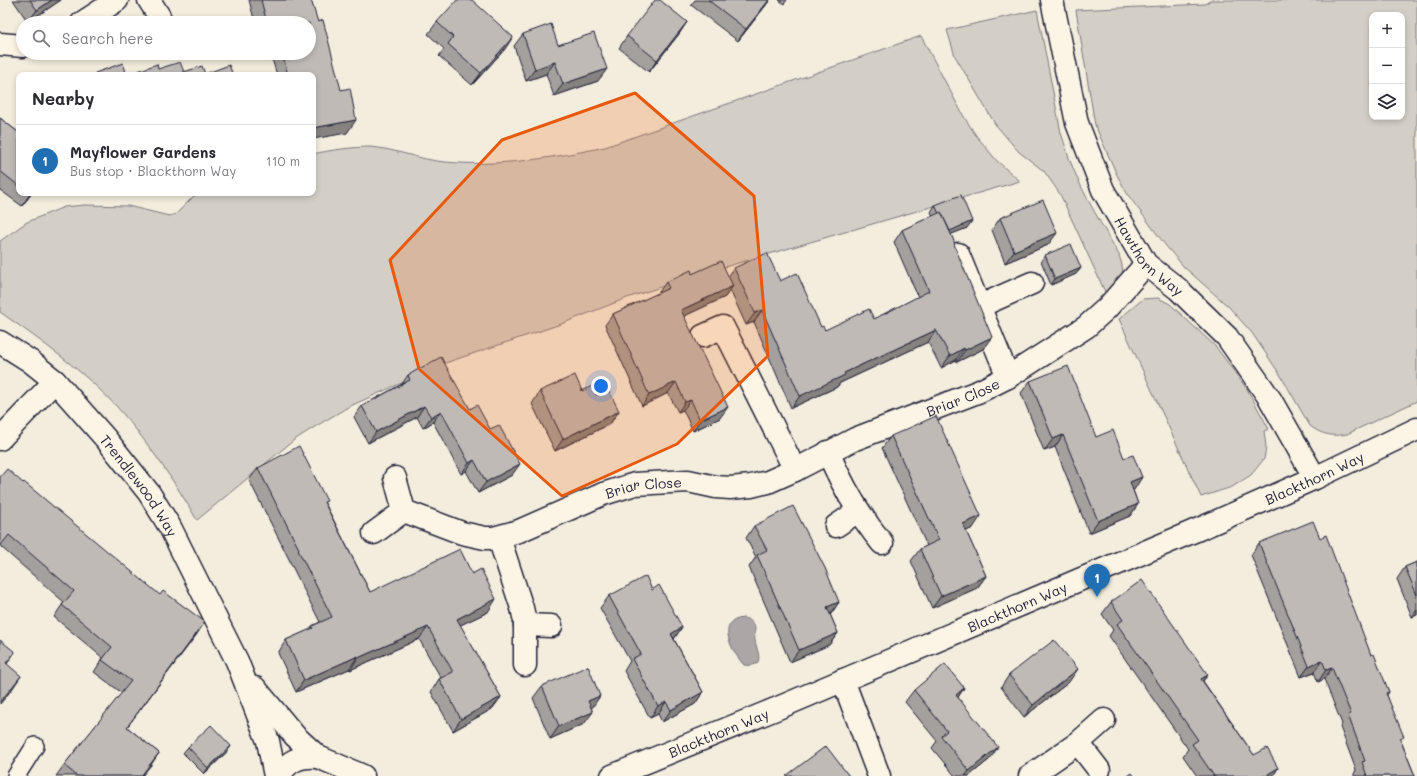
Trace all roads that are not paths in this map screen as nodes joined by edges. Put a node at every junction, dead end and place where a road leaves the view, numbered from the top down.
1 (117, 0) edge
2 (1052, 0) edge
3 (93, 16) edge
4 (0, 44) edge
5 (16, 45) edge
6 (958, 254) edge
7 (1146, 264) junction
8 (1032, 283) dead end
9 (980, 306) junction
10 (703, 336) dead end
11 (0, 342) edge
12 (1008, 377) junction
13 (55, 381) junction
14 (1417, 429) edge
15 (0, 439) edge
16 (828, 452) junction
17 (795, 470) junction
18 (395, 478) dead end
19 (1315, 478) junction
20 (404, 510) junction
21 (858, 511) junction
22 (836, 526) dead end
23 (374, 533) dead end
24 (499, 538) junction
25 (882, 543) dead end
26 (525, 625) junction
27 (551, 626) dead end
28 (237, 661) junction
29 (525, 666) dead end
30 (843, 680) junction
31 (1104, 720) dead end
32 (1078, 742) junction
33 (35, 746) dead end
34 (330, 765) edge
35 (1099, 770) dead end
36 (16, 776) edge
37 (275, 776) edge
38 (279, 776) edge
39 (363, 776) edge
40 (612, 776) edge
41 (879, 776) edge
42 (1030, 776) edge

1 - 3 street
2 - 7 street, Hawthorn Way
4 - 5 street
6 - 9 street, Briar Close
7 - 12 street, Briar Close
7 - 19 street, Hawthorn Way
8 - 9 street
9 - 12 street, Briar Close
10 - 17 street
11 - 13 street, Trendlewood Way
12 - 16 street, Briar Close
13 - 15 street
13 - 28 street, Trendlewood Way
14 - 19 street, Blackthorn Way
16 - 17 street, Briar Close
16 - 21 street
17 - 24 street, Briar Close
18 - 20 street
19 - 30 street, Blackthorn Way
20 - 23 street
20 - 24 street, Briar Close
21 - 22 street
21 - 25 street
24 - 26 street
26 - 27 street
26 - 29 street
28 - 34 street
28 - 37 street
30 - 40 street, Blackthorn Way
30 - 41 street
31 - 32 street
32 - 35 street
32 - 42 street
33 - 36 lane
34 - 38 street
34 - 39 street

